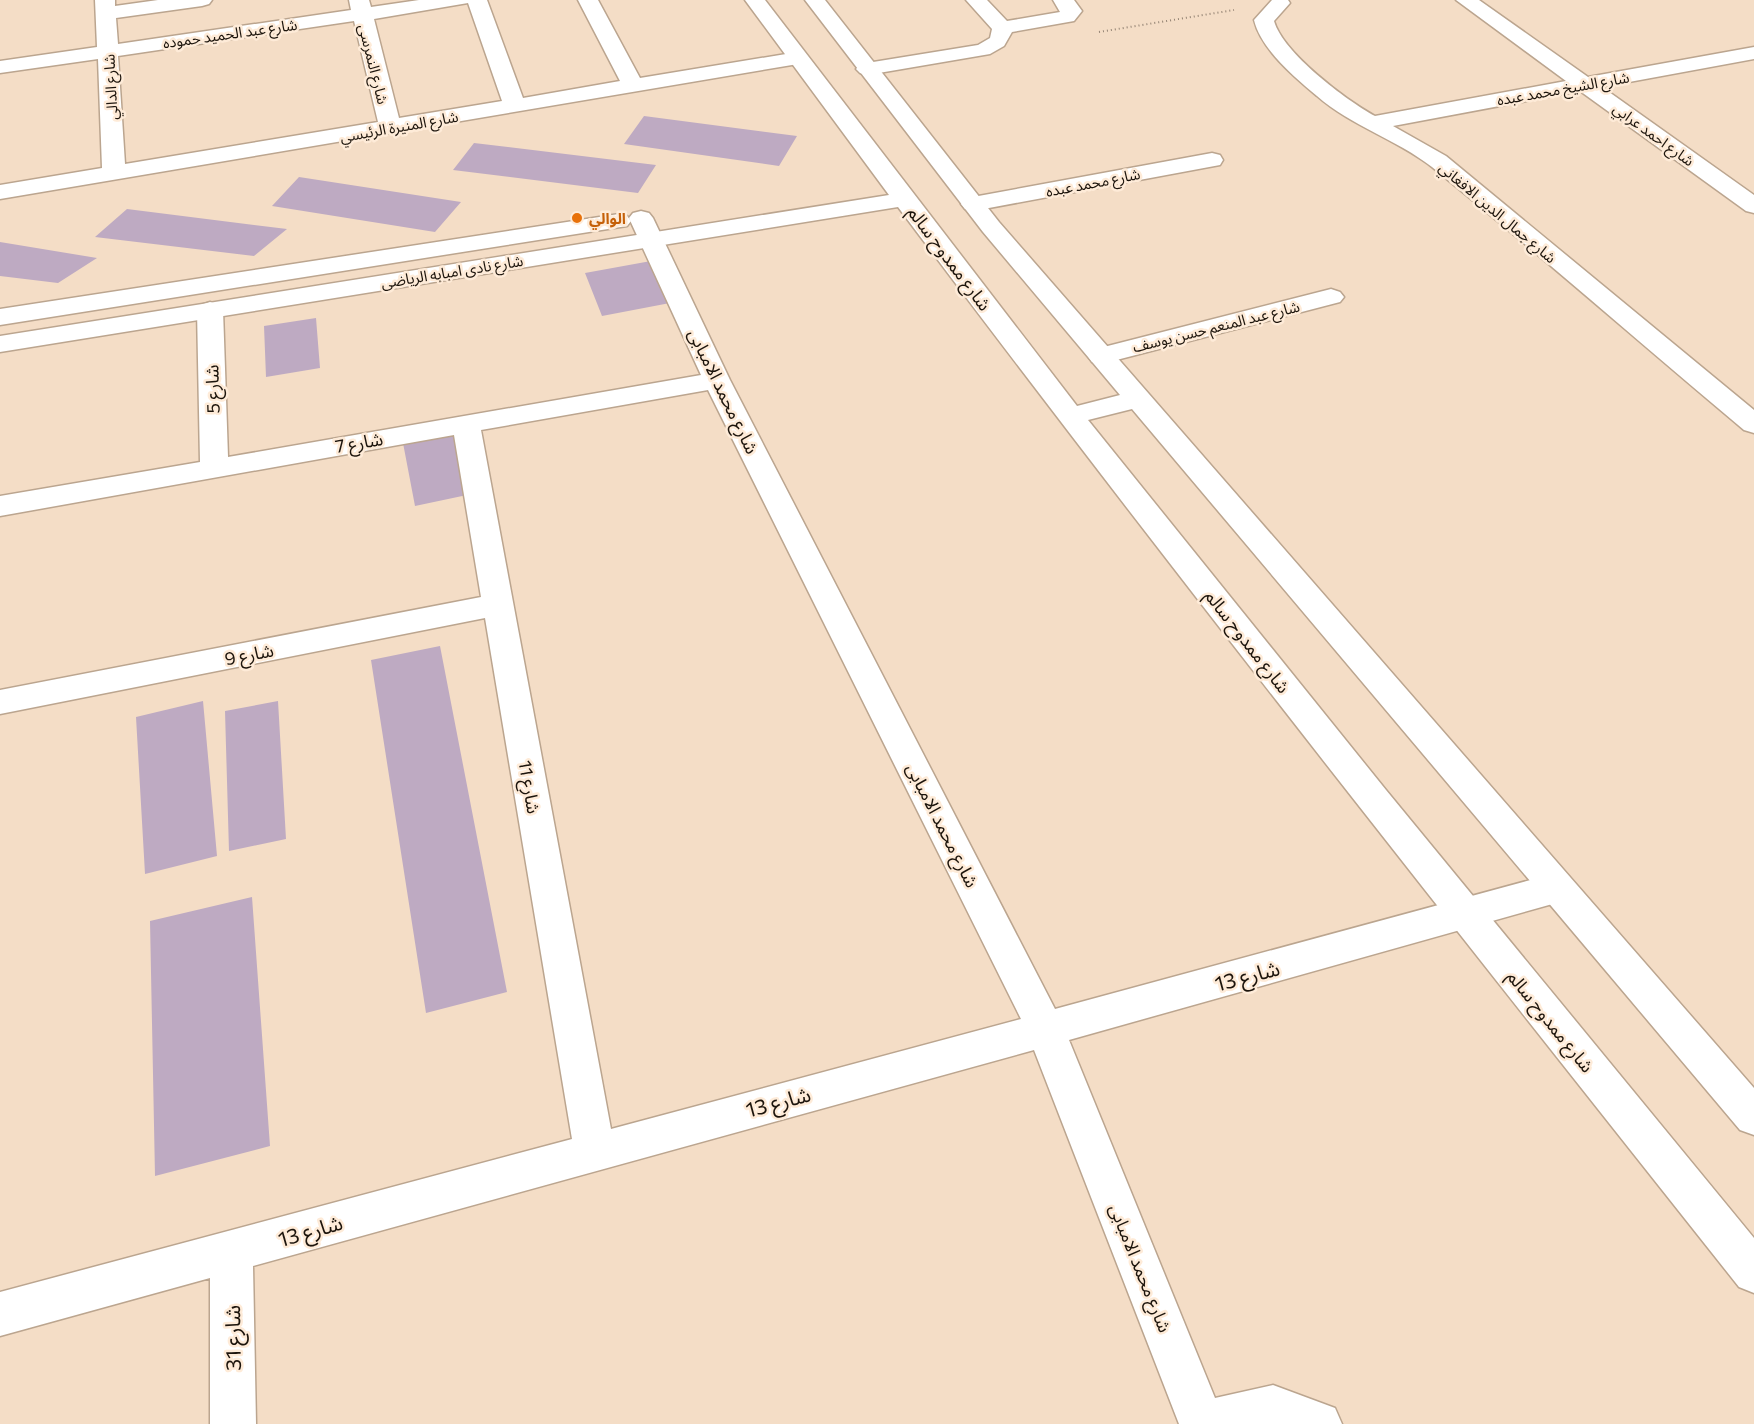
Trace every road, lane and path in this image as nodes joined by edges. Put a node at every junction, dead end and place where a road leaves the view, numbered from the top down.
1 (202, 0) edge
2 (460, 0) edge
3 (477, 0) edge
4 (588, 0) edge
5 (755, 0) edge
6 (814, 0) edge
7 (976, 0) edge
8 (1063, 0) edge
9 (1466, 0) edge
10 (1282, 1) edge
11 (106, 6) edge
12 (361, 7) edge
13 (1202, 16) dead end
14 (1002, 28) junction
15 (1088, 34) dead end
16 (108, 51) junction
17 (1754, 53) edge
18 (798, 58) junction
19 (0, 67) edge
20 (867, 69) junction
21 (1584, 84) junction
22 (633, 86) junction
23 (515, 106) junction
24 (1372, 123) junction
25 (390, 127) junction
26 (1212, 160) dead end
27 (114, 173) junction
28 (897, 189) junction
29 (0, 192) edge
30 (973, 204) junction
31 (1754, 206) edge
32 (646, 229) junction
33 (1331, 297) dead end
34 (210, 310) junction
35 (0, 316) edge
36 (0, 344) edge
37 (1101, 356) junction
38 (717, 380) junction
39 (1138, 399) junction
40 (1070, 416) junction
41 (466, 423) junction
42 (1754, 424) edge
43 (214, 468) junction
44 (0, 506) edge
45 (498, 605) junction
46 (0, 702) edge
47 (1556, 888) junction
48 (1465, 915) junction
49 (1046, 1030) junction
50 (1748, 1100) edge
51 (594, 1150) junction
52 (231, 1252) junction
53 (1754, 1272) edge
54 (0, 1314) edge
55 (232, 1424) edge
56 (1202, 1424) edge
57 (1318, 1424) edge

1 - 11 street
2 - 12 street, شارع عبد الحميد حموده
3 - 23 street
4 - 22 street
5 - 18 street, شارع ممدوح سالم
6 - 20 street
7 - 14 street
8 - 14 street
9 - 21 street, شارع احمد عرابي
10 - 24 street, شارع جمال الدين الافغاني
11 - 16 street, شارع الدالي
12 - 16 street, شارع عبد الحميد حموده
12 - 25 street, شارع النمرسى
13 - 15 path
14 - 20 street
16 - 19 street, شارع عبد الحميد حموده
16 - 27 street, شارع الدالي
17 - 21 street, شارع الشيخ محمد عبده
18 - 22 street, شارع المنيرة الرئيسي
18 - 28 street, شارع ممدوح سالم
20 - 30 street
21 - 24 street, شارع الشيخ محمد عبده
21 - 31 street, شارع احمد عرابي
22 - 23 street, شارع المنيرة الرئيسي
23 - 25 street, شارع المنيرة الرئيسي
24 - 42 street, شارع جمال الدين الافغاني
25 - 27 street, شارع المنيرة الرئيسي
26 - 30 street, شارع محمد عبده
27 - 29 street, شارع المنيرة الرئيسي
28 - 32 street, شارع نادى امبابه الرياضى
28 - 40 street, شارع ممدوح سالم
30 - 37 street
32 - 34 street, شارع نادى امبابه الرياضى
32 - 35 street, شارع نادى امبابه الرياضى
32 - 38 street, شارع محمد الامبابى
33 - 37 street, شارع عبد المنعم حسن يوسف
34 - 36 street, شارع نادى امبابه الرياضى
34 - 43 street, شارع 5
37 - 39 street
38 - 41 street, شارع 7
38 - 49 street, شارع محمد الامبابى
39 - 40 street
39 - 47 street
40 - 48 street, شارع ممدوح سالم
41 - 43 street, شارع 7
41 - 45 street, شارع 11
43 - 44 street, شارع 7
45 - 46 street, شارع 9
45 - 51 street, شارع 11
47 - 48 street, شارع 13
47 - 50 street
48 - 49 street, شارع 13
48 - 53 street, شارع ممدوح سالم
49 - 51 street, شارع 13
49 - 56 street, شارع محمد الامبابى
51 - 52 street, شارع 13
52 - 54 street, شارع 13
52 - 55 street, شارع 31
56 - 57 street

